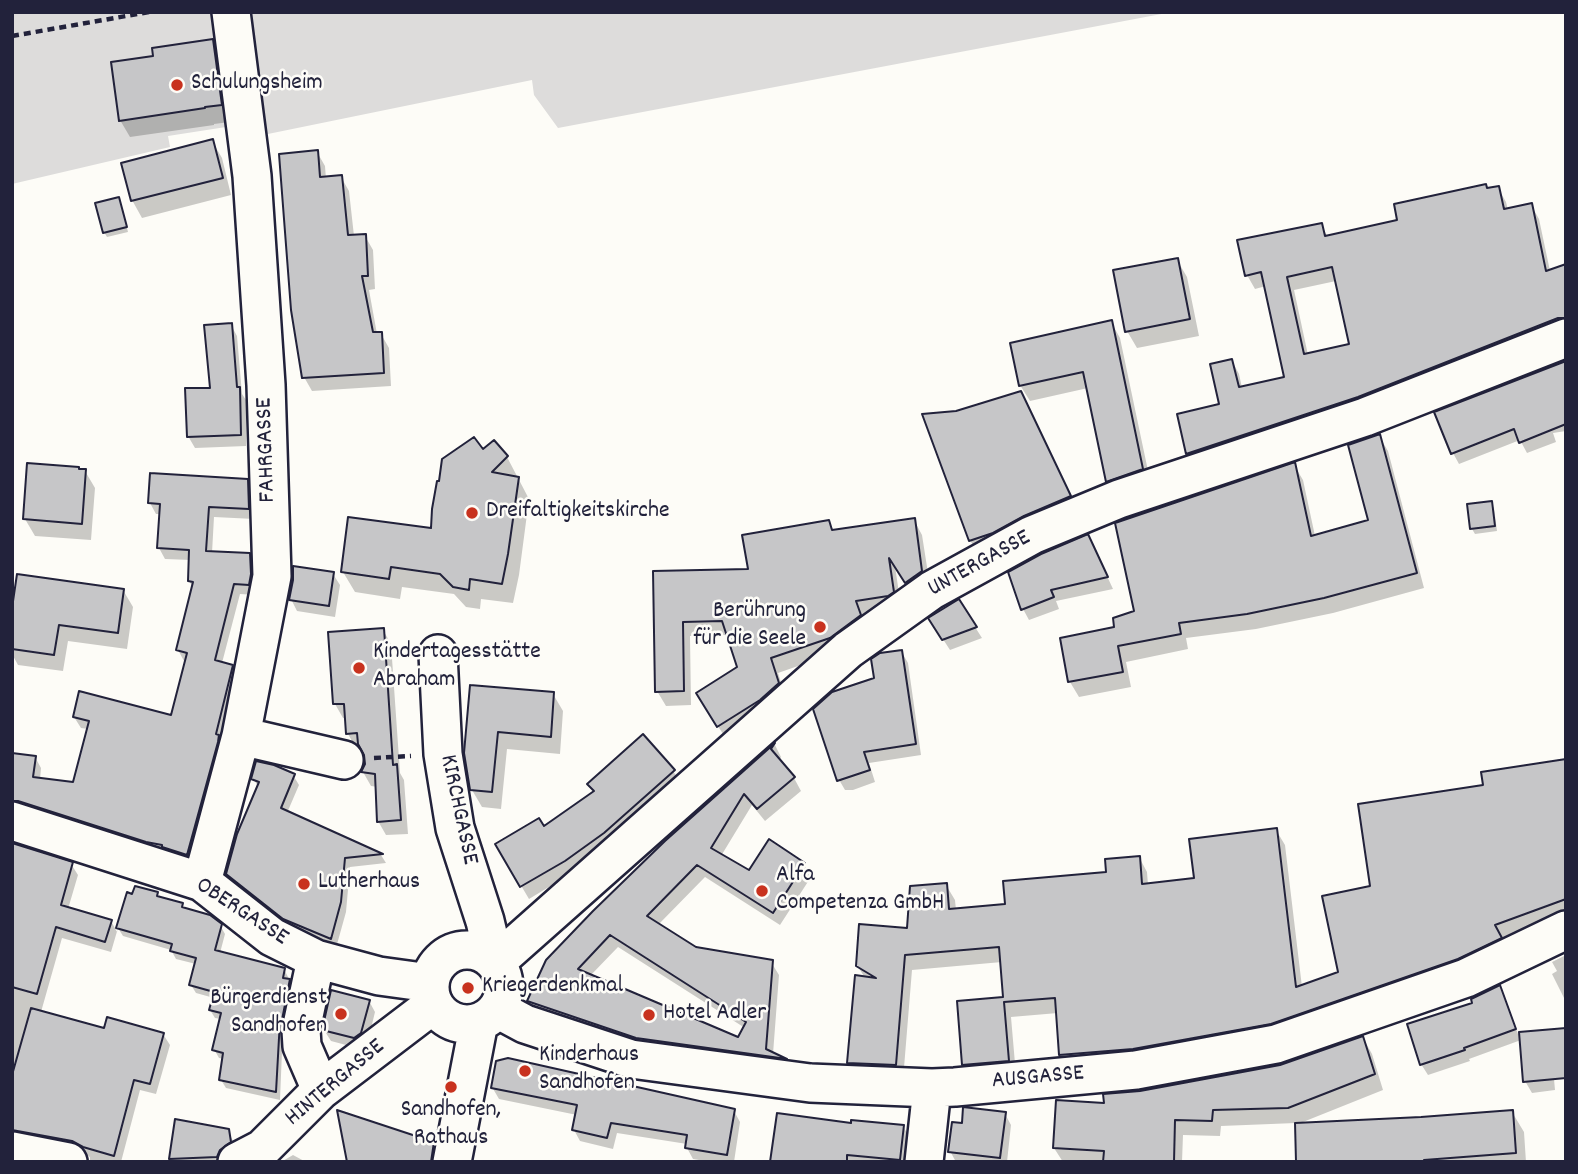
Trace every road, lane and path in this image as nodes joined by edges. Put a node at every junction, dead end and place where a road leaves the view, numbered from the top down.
1 (149, 12) edge
2 (231, 12) edge
3 (12, 36) edge
4 (1566, 338) edge
5 (438, 654) dead end
6 (241, 736) junction
7 (443, 754) junction
8 (344, 760) joint
9 (12, 821) edge
10 (202, 882) junction
11 (1566, 930) edge
12 (316, 959) junction
13 (495, 963) junction
14 (432, 993) junction
15 (488, 1015) junction
16 (932, 1088) junction
17 (321, 1090) junction
18 (12, 1151) edge
19 (68, 1162) edge
20 (237, 1162) edge
21 (452, 1162) edge
22 (924, 1162) edge

1 - 3 path
2 - 6 street, FAHRGASSE
4 - 13 street, UNTERGASSE
5 - 7 street, KIRCHGASSE
6 - 8 street
6 - 10 street, FAHRGASSE
7 - 8 path
7 - 13 street, KIRCHGASSE
9 - 10 street, OBERGASSE
10 - 12 street, OBERGASSE
11 - 16 street, AUSGASSE
12 - 14 street, OBERGASSE
12 - 17 street
13 - 14 street
13 - 15 street
14 - 15 street
14 - 17 street, HINTERGASSE
15 - 16 street, AUSGASSE
15 - 21 street
16 - 22 street
17 - 20 street, HINTERGASSE
18 - 19 street

